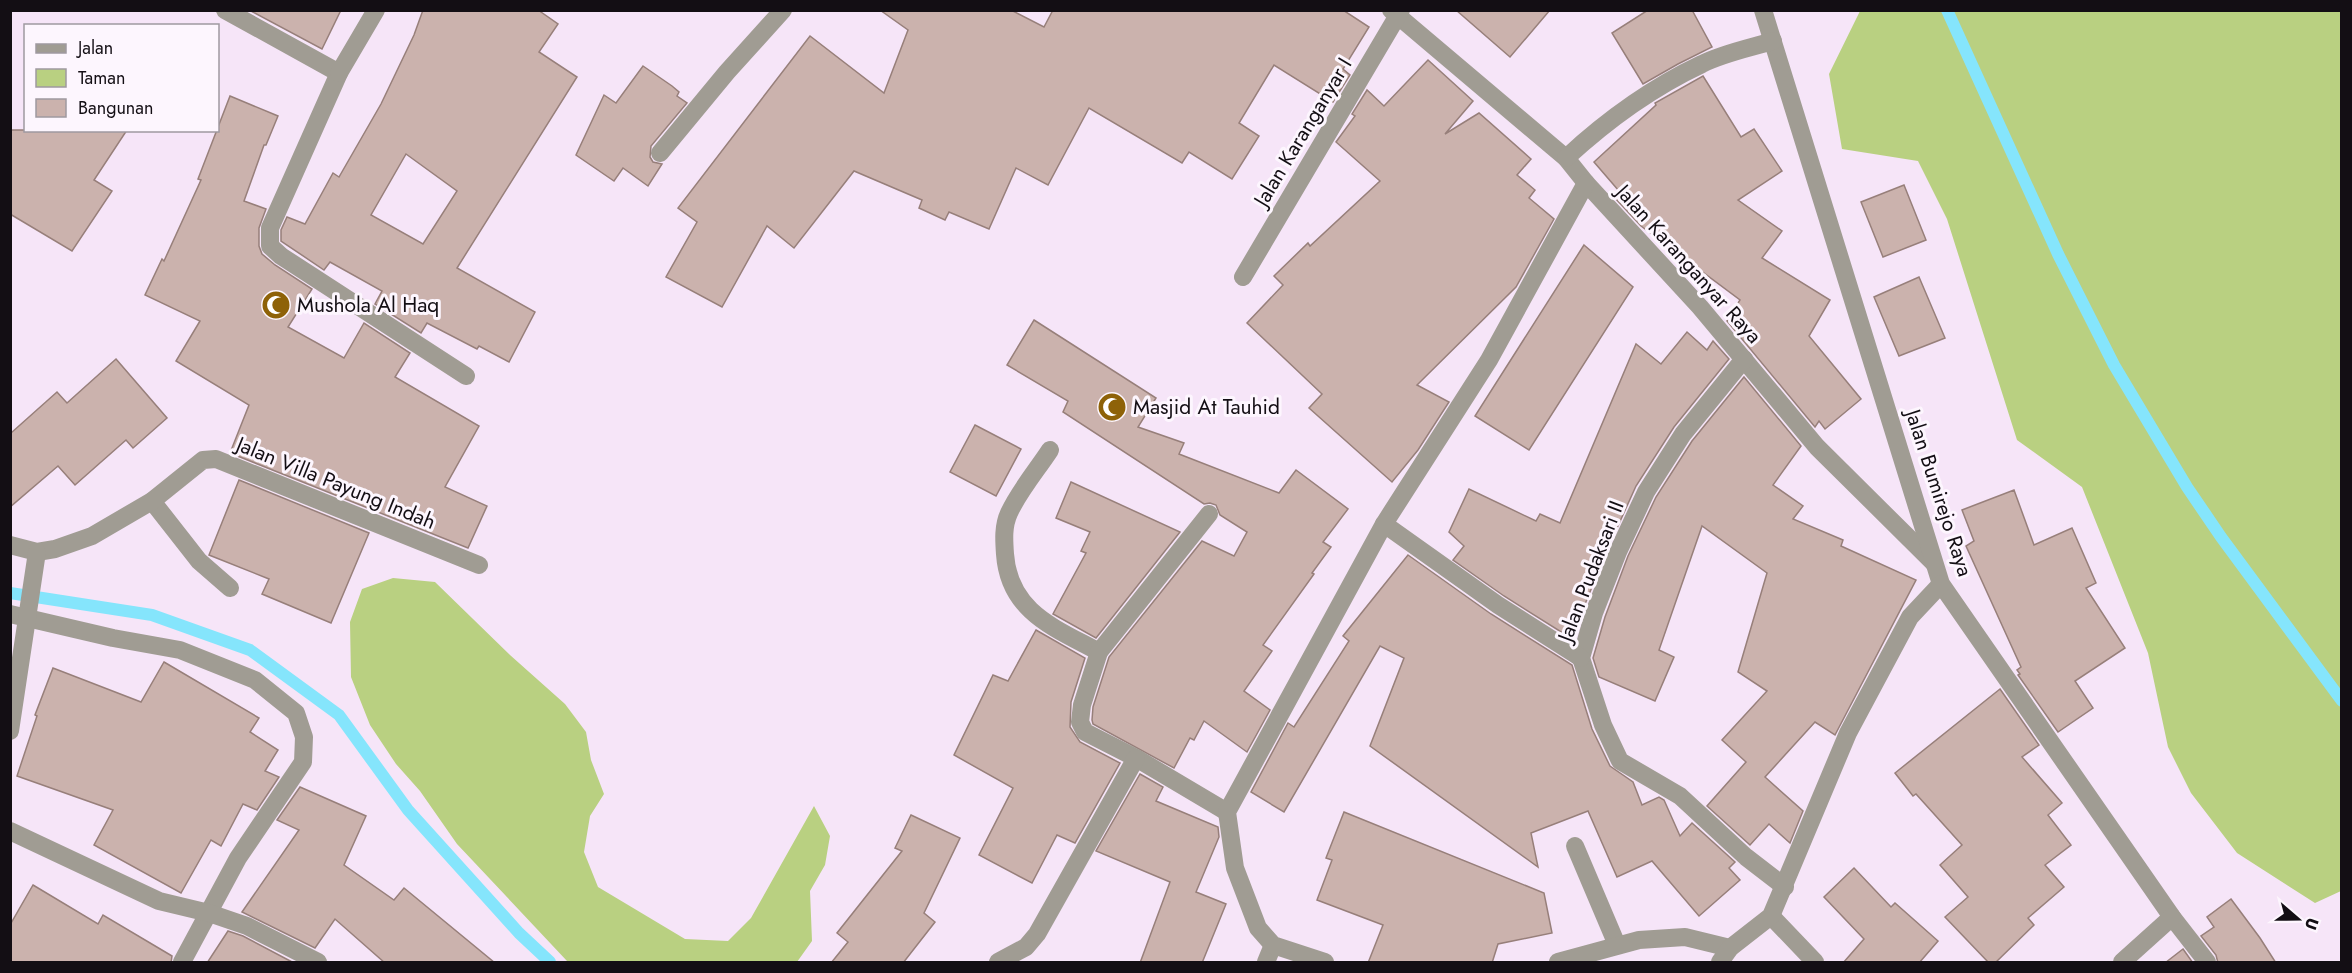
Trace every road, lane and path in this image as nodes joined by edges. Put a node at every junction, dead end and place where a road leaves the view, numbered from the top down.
1 (225, 10) edge
2 (376, 10) edge
3 (783, 10) edge
4 (1763, 10) edge
5 (1397, 12) edge
6 (1773, 41) junction
7 (339, 73) junction
8 (660, 153) dead end
9 (1566, 158) junction
10 (1586, 183) junction
11 (1243, 277) dead end
12 (1744, 359) junction
13 (466, 376) dead end
14 (1050, 450) dead end
15 (152, 501) junction
16 (1209, 514) dead end
17 (1384, 524) junction
18 (10, 546) edge
19 (37, 552) junction
20 (478, 565) dead end
21 (1937, 566) junction
22 (1941, 584) junction
23 (230, 588) dead end
24 (21, 613) edge
25 (1099, 652) junction
26 (1581, 658) junction
27 (10, 730) edge
28 (1136, 758) junction
29 (1227, 812) junction
30 (12, 838) edge
31 (1575, 846) dead end
32 (1785, 887) junction
33 (209, 913) junction
34 (1771, 916) junction
35 (2172, 917) junction
36 (1273, 945) junction
37 (1617, 945) junction
38 (1725, 955) edge
39 (182, 963) edge
40 (318, 963) edge
41 (998, 963) edge
42 (1266, 963) edge
43 (1325, 963) edge
44 (1558, 963) edge
45 (1815, 963) edge
46 (2122, 963) edge
47 (2207, 963) edge

1 - 7 street
2 - 7 street
3 - 8 street
4 - 6 street, Jalan Bumirejo Raya
5 - 9 street, Jalan Karanganyar Raya
5 - 11 street, Jalan Karanganyar I
6 - 9 street
6 - 21 street, Jalan Bumirejo Raya
7 - 13 street
9 - 10 street, Jalan Karanganyar Raya
10 - 12 street, Jalan Karanganyar Raya
10 - 17 street
12 - 21 street, Jalan Karanganyar Raya
12 - 26 street, Jalan Pudaksari II
14 - 25 street
15 - 19 street, Jalan Villa Payung Indah
15 - 20 street, Jalan Villa Payung Indah
15 - 23 street
16 - 25 street
17 - 26 street
17 - 29 street
18 - 19 street, Jalan Villa Payung Indah
19 - 24 street
21 - 22 street, Jalan Bumirejo Raya
22 - 32 street
22 - 35 street, Jalan Bumirejo Raya
24 - 27 street
24 - 33 street
25 - 28 street
26 - 32 street, Jalan Pudaksari II
28 - 29 street
28 - 41 street
29 - 36 street
30 - 33 street
31 - 37 street
32 - 34 street
33 - 39 street
33 - 40 street
34 - 38 street
34 - 45 street
35 - 46 street
35 - 47 street, Jalan Bumirejo Raya
36 - 42 street
36 - 43 street
37 - 38 street
37 - 44 street

